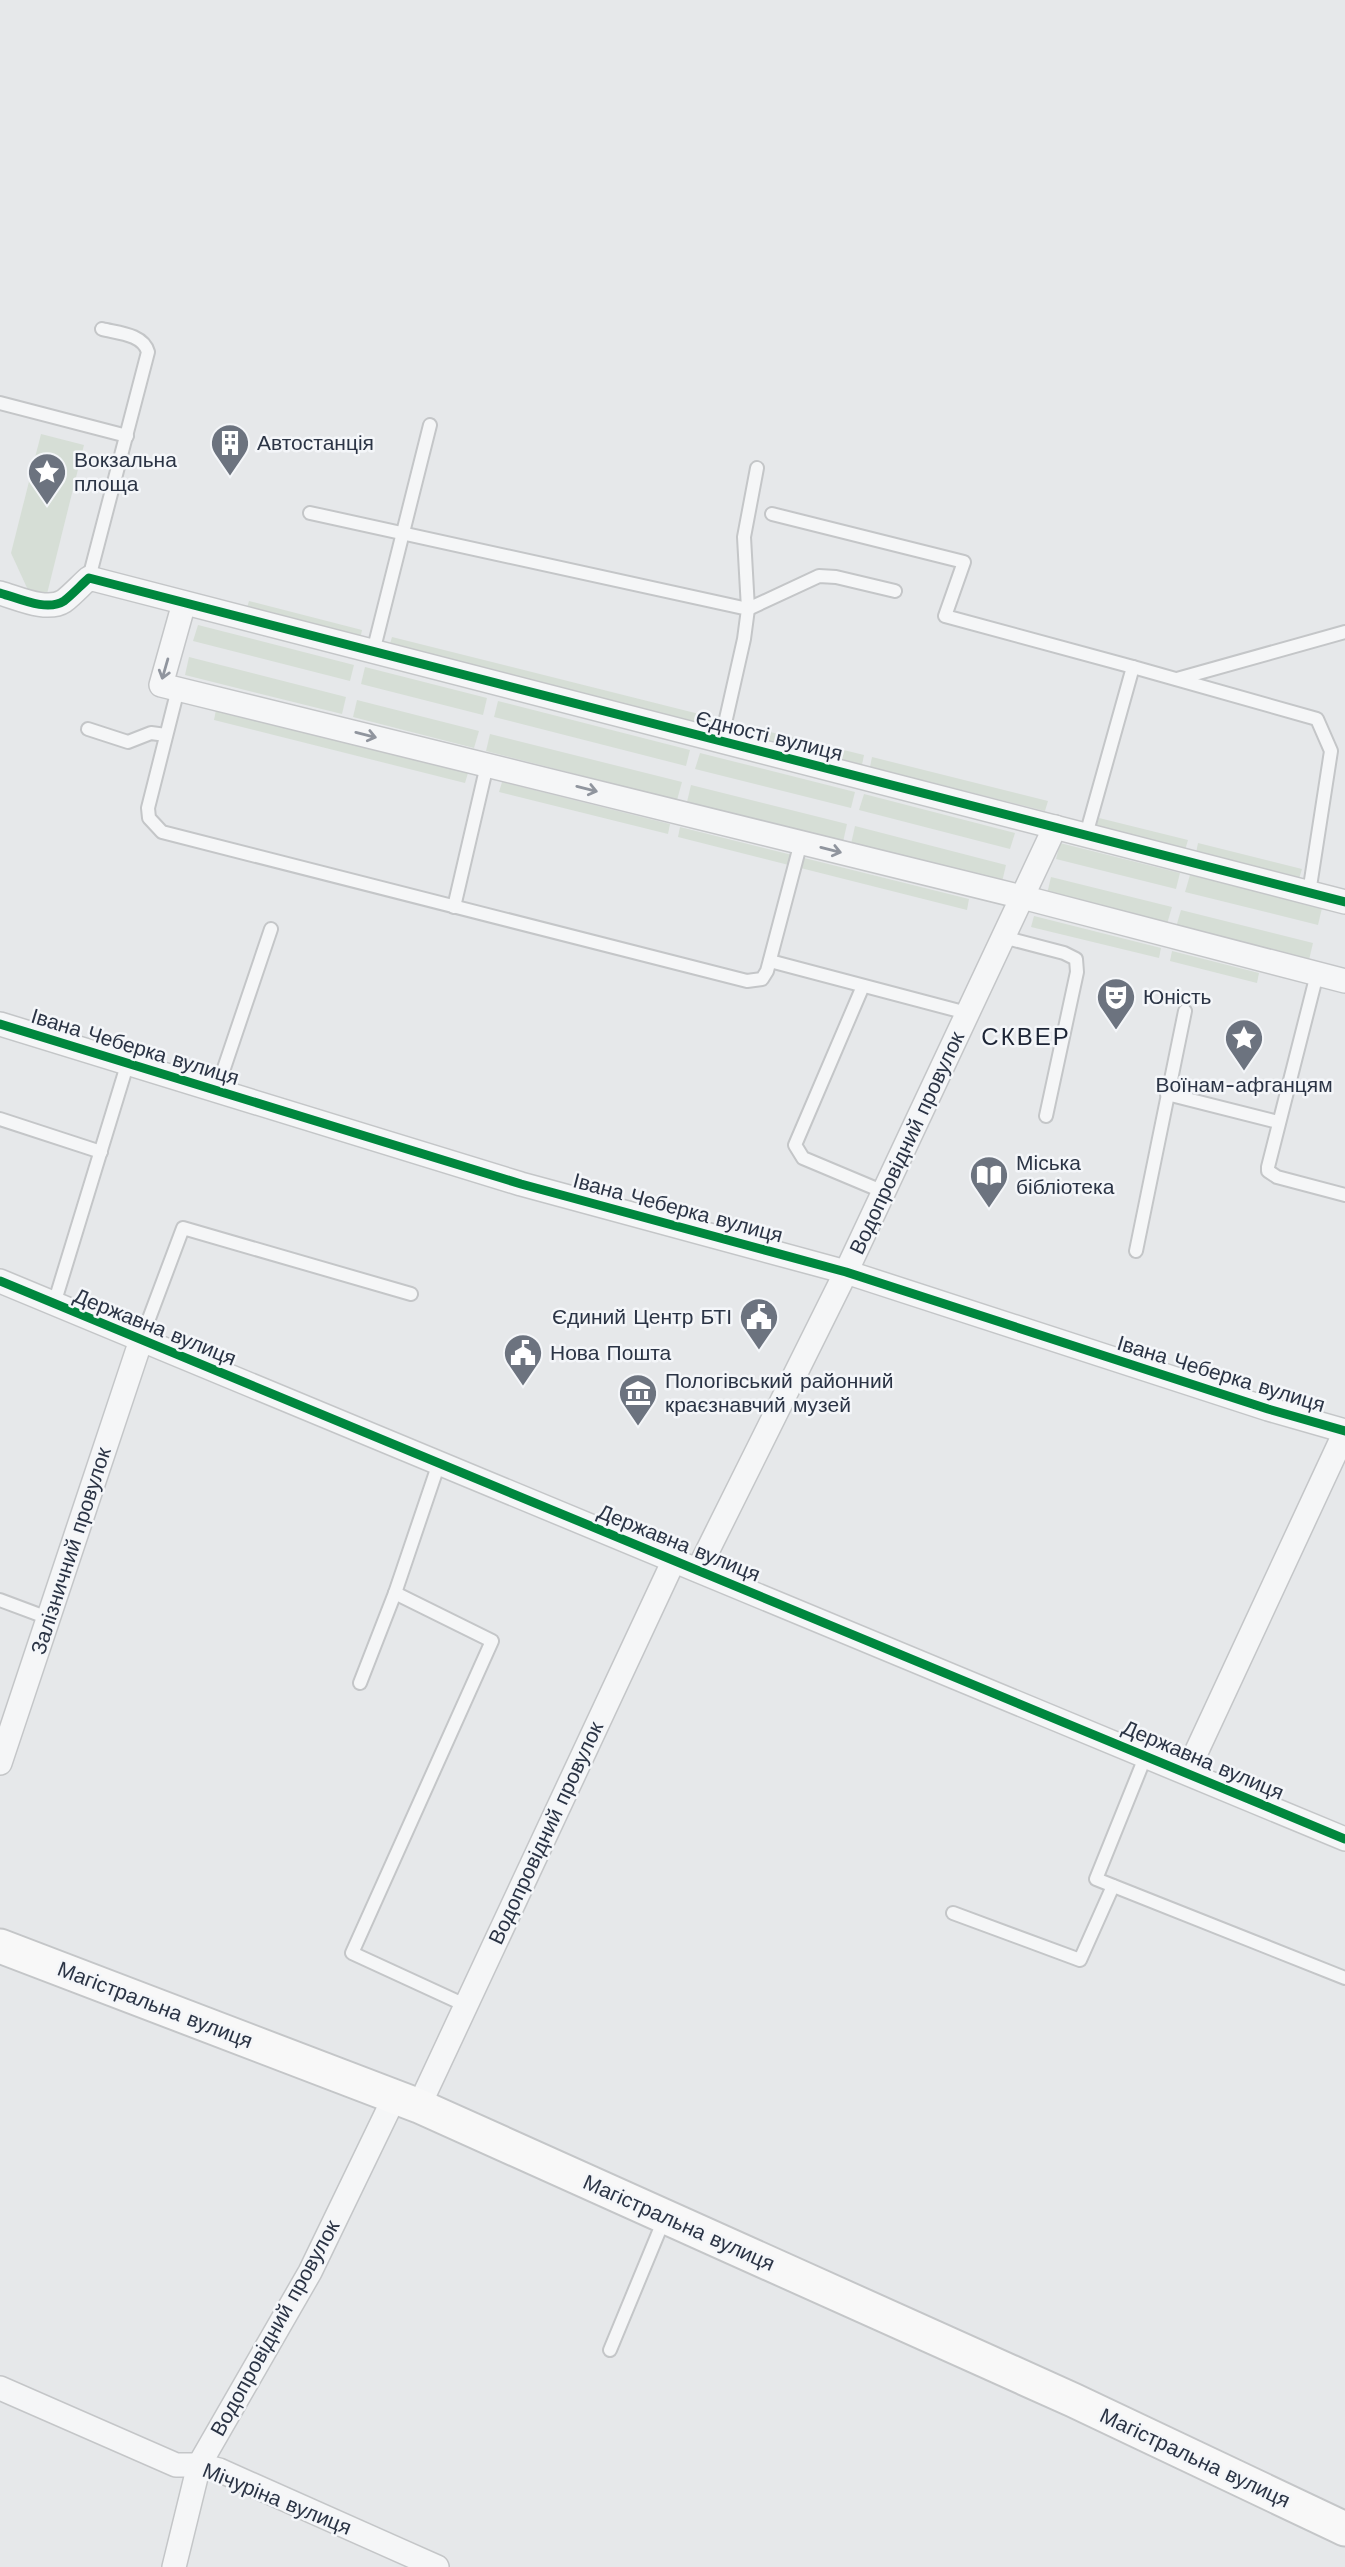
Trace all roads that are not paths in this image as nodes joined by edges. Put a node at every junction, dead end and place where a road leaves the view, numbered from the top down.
1 (102, 329) dead end
2 (0, 403) edge
3 (430, 425) dead end
4 (127, 436) junction
5 (757, 468) dead end
6 (310, 513) dead end
7 (772, 514) dead end
8 (403, 534) junction
9 (89, 578) junction
10 (895, 591) dead end
11 (0, 593) edge
12 (184, 603) junction
13 (748, 609) junction
14 (1345, 632) edge
15 (373, 652) junction
16 (1133, 667) junction
17 (1177, 679) junction
18 (178, 689) junction
19 (88, 729) dead end
20 (166, 735) junction
21 (721, 741) junction
22 (487, 765) junction
23 (1055, 827) junction
24 (1086, 835) junction
25 (801, 842) junction
26 (1309, 892) junction
27 (1022, 897) junction
28 (1345, 902) edge
29 (454, 907) junction
30 (271, 929) dead end
31 (1003, 937) junction
32 (770, 961) junction
33 (1317, 974) junction
34 (1345, 981) edge
35 (863, 986) junction
36 (1185, 1011) dead end
37 (967, 1013) junction
38 (0, 1024) edge
39 (128, 1062) junction
40 (217, 1089) junction
41 (1167, 1094) junction
42 (1046, 1116) dead end
43 (0, 1119) edge
44 (1278, 1122) junction
45 (101, 1152) junction
46 (884, 1192) junction
47 (1345, 1195) edge
48 (1136, 1251) dead end
49 (846, 1272) junction
50 (0, 1281) edge
51 (411, 1294) dead end
52 (54, 1304) junction
53 (141, 1340) junction
54 (1345, 1432) edge
55 (439, 1463) junction
56 (674, 1560) junction
57 (698, 1570) junction
58 (395, 1593) junction
59 (0, 1600) edge
60 (48, 1618) junction
61 (360, 1683) dead end
62 (1146, 1755) junction
63 (0, 1762) edge
64 (1187, 1772) junction
65 (1345, 1839) edge
66 (1113, 1886) junction
67 (953, 1913) dead end
68 (0, 1946) edge
69 (1345, 1978) edge
70 (465, 2005) junction
71 (407, 2101) junction
72 (665, 2217) junction
73 (610, 2350) dead end
74 (0, 2388) edge
75 (199, 2465) junction
76 (1345, 2529) edge
77 (174, 2567) edge
78 (437, 2567) edge

1 - 4 lane
2 - 4 lane
3 - 8 lane
4 - 9 lane
5 - 13 lane
6 - 8 lane
7 - 16 lane
8 - 13 lane
8 - 15 lane
9 - 11 street
9 - 12 street, Єдності вулиця
10 - 13 lane
12 - 15 street, Єдності вулиця
12 -> 18 street
13 - 21 lane
14 - 17 lane
15 - 21 street, Єдності вулиця
16 - 17 lane
16 - 24 lane
17 - 26 lane
18 - 20 lane
18 -> 22 street
19 - 20 lane
20 - 29 lane
21 - 23 street, Єдності вулиця
22 -> 25 street
22 - 29 lane
23 - 24 street, Єдності вулиця
23 - 27 street, Водопровідний провулок
24 - 26 street, Єдності вулиця
25 -> 27 street
25 - 32 lane
26 - 28 street, Єдності вулиця
27 - 31 street, Водопровідний провулок
27 - 33 street
29 - 32 lane
30 - 40 lane
31 - 37 street, Водопровідний провулок
31 - 42 lane
32 - 35 lane
33 - 34 street
33 - 44 lane
35 - 37 lane
35 - 46 lane
36 - 41 lane
37 - 46 street, Водопровідний провулок
38 - 39 street, Івана Чеберка вулиця
39 - 40 street, Івана Чеберка вулиця
39 - 45 lane
40 - 49 street, Івана Чеберка вулиця
41 - 44 lane
41 - 48 lane
43 - 45 lane
44 - 47 lane
45 - 52 lane
46 - 49 street, Водопровідний провулок
49 - 54 street, Івана Чеберка вулиця
49 - 57 street, Водопровідний провулок
50 - 52 street, Державна вулиця
51 - 53 lane
52 - 53 street, Державна вулиця
53 - 55 street, Державна вулиця
53 - 60 street, Залізничний провулок
54 - 64 street
55 - 56 street, Державна вулиця
55 - 58 lane
56 - 57 street, Державна вулиця
56 - 70 street, Водопровідний провулок
57 - 62 street, Державна вулиця
58 - 61 lane
58 - 70 lane
59 - 60 lane
60 - 63 street, Залізничний провулок
62 - 64 street, Державна вулиця
62 - 66 lane
64 - 65 street, Державна вулиця
66 - 67 lane
66 - 69 lane
68 - 71 main road, Магістральна вулиця
70 - 71 street, Водопровідний провулок
71 - 72 main road, Магістральна вулиця
71 - 75 street, Водопровідний провулок
72 - 73 lane
72 - 76 main road, Магістральна вулиця
74 - 75 street, Мічуріна вулиця
75 - 77 street, Водопровідний провулок
75 - 78 street, Мічуріна вулиця

